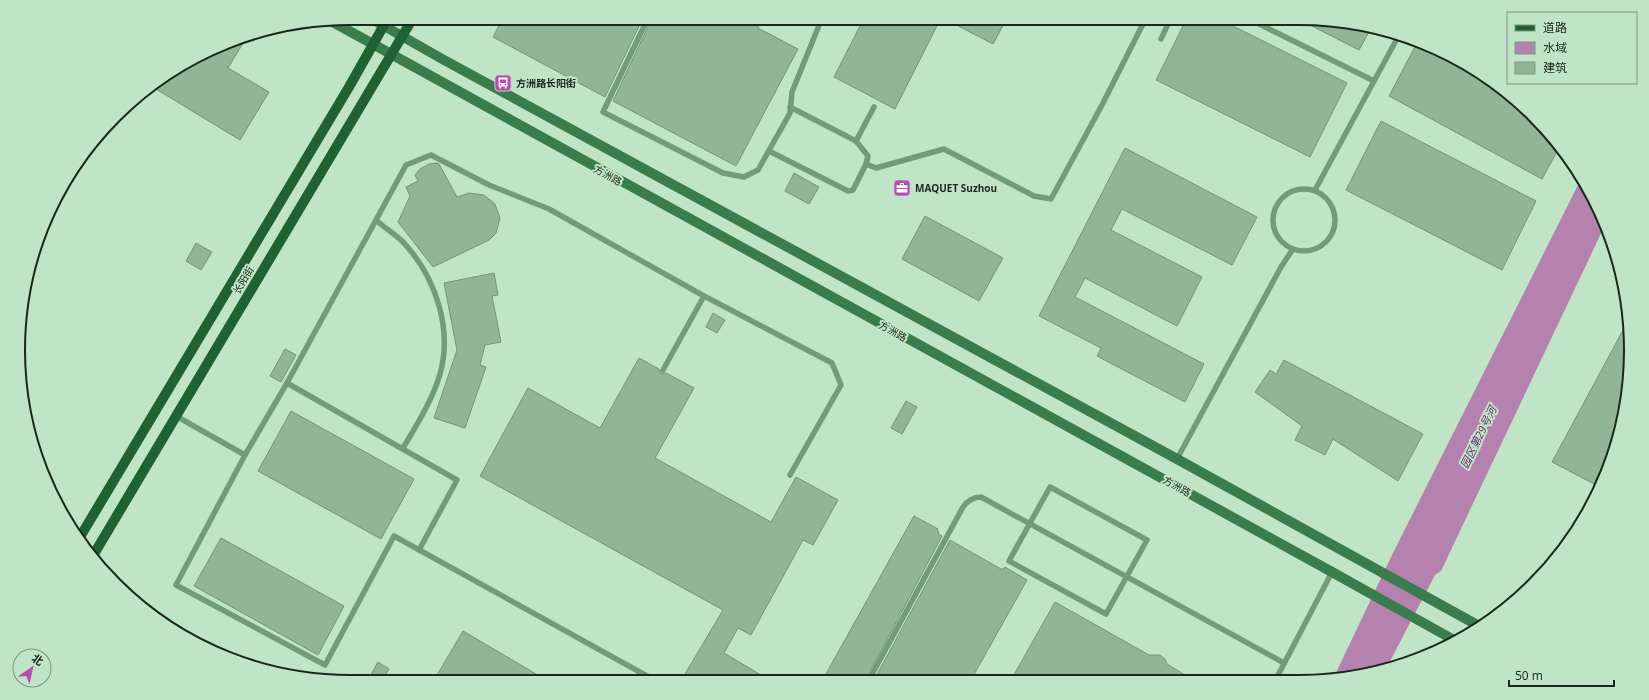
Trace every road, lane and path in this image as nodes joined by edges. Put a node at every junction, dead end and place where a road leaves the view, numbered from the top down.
1 (384, 25) edge
2 (389, 25) edge
3 (409, 25) edge
4 (645, 25) edge
5 (819, 25) edge
6 (1142, 25) edge
7 (1168, 25) edge
8 (1261, 25) edge
9 (339, 26) edge
10 (402, 36) junction
11 (1161, 39) dead end
12 (1396, 40) edge
13 (373, 44) junction
14 (391, 54) junction
15 (1374, 81) junction
16 (790, 107) junction
17 (874, 107) dead end
18 (856, 141) junction
19 (769, 150) junction
20 (866, 164) junction
21 (1315, 190) junction
22 (376, 221) junction
23 (1293, 249) junction
24 (704, 296) junction
25 (663, 370) dead end
26 (287, 383) junction
27 (176, 416) junction
28 (403, 448) junction
29 (245, 455) junction
30 (1177, 459) junction
31 (790, 476) dead end
32 (1030, 523) junction
33 (82, 534) edge
34 (419, 550) junction
35 (95, 552) edge
36 (1332, 572) junction
37 (1127, 576) junction
38 (1474, 623) edge
39 (1450, 638) edge
40 (1284, 663) junction
41 (645, 675) edge
42 (872, 675) edge
43 (1278, 675) edge

1 - 13 main road, 长阳街
2 - 10 main road
3 - 10 main road, 长阳街
4 - 19 lane
5 - 16 lane
6 - 20 lane
7 - 11 lane
8 - 15 lane
9 - 13 main road, 方洲路
10 - 14 main road, 长阳街
10 - 30 main road
12 - 15 lane
13 - 14 main road, 方洲路
13 - 33 main road, 长阳街
14 - 27 main road, 长阳街
14 - 36 main road, 方洲路
15 - 21 lane
16 - 18 lane
16 - 19 lane
17 - 18 lane
18 - 20 lane
19 - 20 lane
21 - 23 lane
21 - 23 lane
22 - 24 lane
22 - 26 lane
22 - 28 lane
23 - 30 lane
24 - 25 lane
24 - 31 lane
26 - 28 lane
26 - 29 lane
27 - 29 lane
27 - 35 main road, 长阳街
28 - 34 lane
29 - 34 lane
30 - 38 main road
32 - 37 lane
32 - 37 lane
32 - 37 lane
32 - 42 lane
34 - 41 lane
36 - 39 main road, 方洲路
36 - 40 lane
37 - 40 lane
40 - 43 lane

